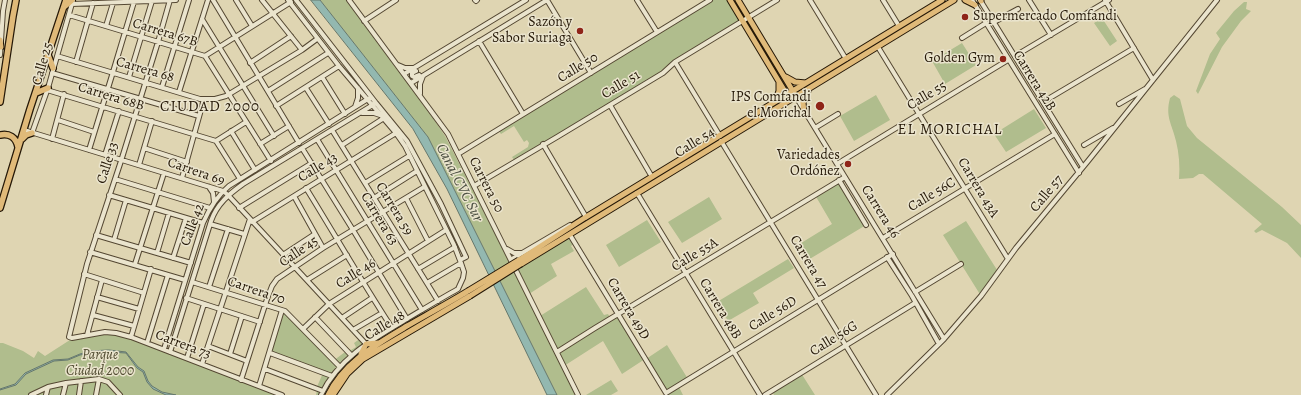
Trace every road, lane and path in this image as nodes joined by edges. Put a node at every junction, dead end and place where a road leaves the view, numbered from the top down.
1 (5, 0) edge
2 (66, 0) edge
3 (170, 0) edge
4 (176, 0) edge
5 (189, 0) edge
6 (208, 0) edge
7 (213, 0) edge
8 (236, 0) edge
9 (262, 0) edge
10 (349, 0) edge
11 (396, 0) edge
12 (526, 0) edge
13 (547, 0) edge
14 (637, 0) edge
15 (710, 0) edge
16 (730, 0) edge
17 (738, 0) edge
18 (777, 0) edge
19 (810, 0) edge
20 (883, 0) edge
21 (942, 0) edge
22 (965, 0) edge
23 (972, 0) edge
24 (981, 0) edge
25 (1029, 0) edge
26 (1217, 0) edge
27 (72, 1) edge
28 (152, 1) junction
29 (292, 1) edge
30 (953, 1) edge
31 (1107, 1) edge
32 (134, 2) junction
33 (16, 3) edge
34 (93, 3) junction
35 (113, 3) junction
36 (975, 5) junction
37 (64, 7) junction
38 (1018, 9) dead end
39 (273, 13) junction
40 (68, 15) junction
41 (749, 18) junction
42 (202, 19) junction
43 (364, 20) junction
44 (88, 21) junction
45 (743, 21) junction
46 (994, 22) junction
47 (986, 23) junction
48 (106, 26) junction
49 (252, 26) junction
50 (899, 26) junction
51 (125, 32) junction
52 (657, 32) junction
53 (1051, 35) junction
54 (291, 36) junction
55 (141, 37) junction
56 (235, 37) junction
57 (962, 38) dead end
58 (317, 39) junction
59 (0, 40) edge
60 (479, 41) junction
61 (158, 42) junction
62 (1, 47) junction
63 (175, 47) junction
64 (219, 47) junction
65 (878, 47) junction
66 (1134, 48) junction
67 (302, 50) junction
68 (768, 50) junction
69 (191, 52) junction
70 (328, 53) junction
71 (762, 54) junction
72 (0, 55) edge
73 (48, 55) junction
74 (57, 56) junction
75 (205, 56) junction
76 (1015, 56) junction
77 (846, 59) junction
78 (1008, 60) junction
79 (76, 62) junction
80 (675, 62) junction
81 (250, 63) junction
82 (396, 63) junction
83 (422, 63) junction
84 (338, 66) junction
85 (416, 67) junction
86 (53, 70) junction
87 (113, 72) junction
88 (427, 73) junction
89 (591, 73) junction
90 (404, 74) junction
91 (423, 75) junction
92 (258, 76) junction
93 (784, 76) junction
94 (129, 77) junction
95 (322, 78) junction
96 (777, 79) junction
97 (1153, 80) junction
98 (145, 81) junction
99 (411, 83) junction
100 (806, 83) junction
101 (243, 86) junction
102 (162, 87) junction
103 (1148, 87) junction
104 (108, 88) junction
105 (306, 88) junction
106 (357, 88) junction
107 (48, 89) junction
108 (809, 90) junction
109 (268, 91) junction
110 (793, 91) junction
111 (179, 92) junction
112 (36, 93) junction
113 (64, 94) junction
114 (228, 95) junction
115 (787, 95) junction
116 (796, 97) junction
117 (140, 98) junction
118 (422, 98) junction
119 (204, 99) junction
120 (368, 99) junction
121 (0, 102) edge
122 (1043, 102) junction
123 (775, 103) junction
124 (1119, 104) dead end
125 (372, 105) junction
126 (610, 105) junction
127 (102, 106) junction
128 (276, 106) junction
129 (355, 107) junction
130 (119, 111) junction
131 (804, 111) junction
132 (359, 113) junction
133 (345, 114) junction
134 (523, 114) junction
135 (838, 114) dead end
136 (919, 114) junction
137 (135, 116) junction
138 (199, 116) junction
139 (382, 117) junction
140 (58, 120) junction
141 (152, 121) junction
142 (246, 122) junction
143 (329, 124) junction
144 (289, 126) junction
145 (1116, 126) junction
146 (815, 128) junction
147 (24, 130) junction
148 (332, 130) junction
149 (231, 131) junction
150 (94, 132) junction
151 (32, 133) junction
152 (396, 133) junction
153 (1055, 134) junction
154 (0, 135) edge
155 (194, 135) junction
156 (274, 136) junction
157 (52, 139) junction
158 (318, 139) junction
159 (721, 139) junction
160 (20, 141) junction
161 (216, 141) junction
162 (299, 143) junction
163 (260, 144) junction
164 (543, 144) junction
165 (342, 145) junction
166 (1084, 145) dead end
167 (144, 148) junction
168 (302, 148) junction
169 (18, 149) junction
170 (88, 150) junction
171 (458, 154) junction
172 (105, 155) junction
173 (409, 156) junction
174 (121, 160) junction
175 (271, 160) junction
176 (352, 161) junction
177 (187, 162) junction
178 (312, 163) junction
179 (837, 164) junction
180 (139, 165) junction
181 (1083, 167) junction
182 (256, 170) junction
183 (337, 170) junction
184 (417, 171) junction
185 (164, 173) junction
186 (1079, 173) junction
187 (652, 177) junction
188 (845, 177) junction
189 (182, 178) junction
190 (115, 179) junction
191 (240, 179) junction
192 (322, 179) junction
193 (839, 180) junction
194 (365, 183) junction
195 (474, 186) junction
196 (209, 187) junction
197 (424, 187) junction
198 (306, 188) junction
199 (965, 188) junction
200 (223, 191) junction
201 (158, 192) junction
202 (637, 193) junction
203 (109, 195) junction
204 (228, 195) junction
205 (294, 196) junction
206 (374, 198) junction
207 (406, 198) junction
208 (126, 200) junction
209 (214, 202) junction
210 (0, 208) edge
211 (153, 208) junction
212 (210, 208) junction
213 (239, 208) junction
214 (383, 212) junction
215 (169, 213) junction
216 (586, 217) junction
217 (186, 218) junction
218 (251, 221) junction
219 (368, 221) junction
220 (771, 222) junction
221 (203, 223) junction
222 (210, 224) junction
223 (866, 225) dead end
224 (228, 229) junction
225 (353, 230) junction
226 (446, 230) junction
227 (244, 234) junction
228 (315, 234) junction
229 (96, 235) junction
230 (570, 235) junction
231 (883, 238) junction
232 (338, 239) junction
233 (114, 240) junction
234 (428, 241) junction
235 (455, 247) junction
236 (506, 247) junction
237 (140, 248) junction
238 (323, 248) junction
239 (90, 252) junction
240 (524, 252) junction
241 (157, 253) junction
242 (408, 253) junction
243 (893, 254) junction
244 (283, 255) junction
245 (347, 255) junction
246 (173, 258) junction
247 (887, 258) junction
248 (512, 259) junction
249 (1008, 259) junction
250 (461, 261) junction
251 (520, 262) junction
252 (191, 263) junction
253 (135, 264) junction
254 (393, 264) junction
255 (961, 264) dead end
256 (294, 267) junction
257 (151, 269) junction
258 (418, 269) junction
259 (379, 272) junction
260 (686, 273) junction
261 (84, 274) junction
262 (168, 275) junction
263 (102, 280) junction
264 (185, 280) junction
265 (307, 280) junction
266 (192, 282) junction
267 (362, 282) junction
268 (427, 283) junction
269 (209, 287) junction
270 (226, 292) junction
271 (915, 292) junction
272 (144, 293) junction
273 (469, 293) junction
274 (98, 297) junction
275 (186, 298) junction
276 (372, 298) junction
277 (818, 299) junction
278 (438, 301) junction
279 (916, 303) junction
280 (204, 304) junction
281 (329, 304) junction
282 (265, 305) junction
283 (139, 309) junction
284 (220, 309) junction
285 (282, 310) junction
286 (422, 310) junction
287 (382, 313) junction
288 (93, 315) junction
289 (618, 315) junction
290 (242, 316) junction
291 (316, 317) junction
292 (342, 318) junction
293 (407, 319) junction
294 (260, 322) junction
295 (134, 326) junction
296 (392, 328) junction
297 (303, 329) junction
298 (353, 330) junction
299 (87, 335) junction
300 (131, 337) junction
301 (73, 338) joint
302 (167, 339) junction
303 (944, 339) junction
304 (173, 341) junction
305 (147, 343) junction
306 (379, 343) junction
307 (366, 344) junction
308 (938, 344) junction
309 (154, 345) junction
310 (208, 346) junction
311 (846, 346) junction
312 (164, 349) junction
313 (733, 351) junction
314 (170, 352) junction
315 (557, 352) junction
316 (270, 353) junction
317 (230, 354) junction
318 (361, 354) junction
319 (351, 355) junction
320 (180, 356) junction
321 (187, 358) junction
322 (247, 361) junction
323 (202, 364) junction
324 (265, 369) junction
325 (343, 371) junction
326 (332, 376) junction
327 (99, 379) junction
328 (81, 380) junction
329 (241, 380) junction
330 (66, 383) junction
331 (259, 386) junction
332 (48, 387) junction
333 (115, 389) junction
334 (322, 393) edge
335 (666, 394) edge
336 (31, 395) edge
337 (46, 395) edge
338 (63, 395) edge
339 (79, 395) edge
340 (96, 395) edge
341 (114, 395) edge
342 (120, 395) edge
343 (282, 395) edge
344 (328, 395) edge
345 (333, 395) edge
346 (578, 395) edge
347 (760, 395) edge
348 (765, 395) edge
349 (876, 395) edge
350 (887, 395) edge

1 - 62 street
2 - 37 highway
3 - 4 street
3 - 28 street
3 - 61 street, Calle 33
5 - 63 street
6 - 42 street
7 - 56 street
8 - 49 street
9 - 39 street
10 - 43 street, Carrera 50
11 - 43 street
12 - 83 street
13 - 60 street
13 - 89 street
14 - 52 street
15 - 52 street, Calle 50
16 - 45 main road
17 - 41 main road, Carrera 46
18 - 41 street, Calle 51
19 - 77 street
20 - 50 street
21 - 50 main road, Calle 54
22 - 36 main road
23 - 36 street, Carrera 42B
24 - 46 street, Carrera 42B
25 - 53 street
26 - 97 street, Calle 57
27 - 34 street
27 - 37 highway
27 - 40 street, Calle 25
28 - 32 street
28 - 55 street
29 - 39 street
29 - 58 street
29 - 120 street
30 - 65 main road, Calle 54
31 - 53 street
31 - 66 street
32 - 35 street
32 - 51 street
33 - 121 highway
34 - 35 street
34 - 44 street
35 - 48 street
36 - 47 street, Carrera 42B
37 - 73 highway
38 - 46 street
39 - 49 street
39 - 54 street
40 - 44 street, Carrera 67B
40 - 74 street, Calle 25
41 - 45 street, Calle 51
41 - 68 main road, Carrera 46
42 - 64 street
42 - 69 street
43 - 82 street, Carrera 50
44 - 48 street, Carrera 67B
44 - 79 street
45 - 71 main road
45 - 80 street, Calle 51
46 - 76 street, Carrera 42B
47 - 57 street
47 - 78 street, Carrera 42B
48 - 51 street, Carrera 67B
49 - 56 street
50 - 77 main road, Calle 54
51 - 55 street, Carrera 67B
51 - 87 street
52 - 89 street, Calle 50
53 - 76 street
54 - 67 street
54 - 81 street
55 - 61 street, Carrera 67B
55 - 94 street
56 - 64 street
56 - 81 street
58 - 67 street
58 - 70 street
59 - 62 main road
60 - 88 street
60 - 134 street
61 - 63 street, Carrera 67B
61 - 98 street, Calle 33
62 - 72 street
63 - 69 street, Carrera 67B
63 - 102 street
64 - 75 street
64 - 101 street
65 - 108 main road, Calle 54
65 - 136 street, Carrera 43A
66 - 97 street
66 - 122 street
67 - 92 street
68 - 71 main road
68 - 93 main road, Carrera 46
69 - 75 street, Carrera 67B
69 - 111 street
70 - 84 street
70 - 109 street
71 - 96 main road
73 - 86 highway
73 - 112 highway
74 - 79 street, Carrera 68
74 - 86 street, Calle 25
75 - 114 street, Carrera 67B
76 - 122 street, Carrera 42B
77 - 100 main road, Calle 54
78 - 136 street, Calle 55
78 - 153 street, Carrera 42B
79 - 87 street, Carrera 68
80 - 126 street, Calle 51
80 - 159 street, Carrera 47
81 - 92 street
82 - 85 street
82 - 90 street, Carrera 50
83 - 85 street
83 - 88 street
84 - 95 street
84 - 106 street
85 - 90 street
86 - 104 street
86 - 107 street, Calle 25
87 - 94 street, Carrera 68
87 - 104 street
88 - 91 street
89 - 134 street, Calle 50
90 - 99 street, Carrera 50
91 - 99 street
91 - 118 street
92 - 101 street
92 - 109 street
93 - 100 main road
93 - 110 main road, Carrera 46
94 - 98 street, Carrera 68
95 - 105 street
95 - 133 street
96 - 115 main road
96 - 123 main road
97 - 103 street, Calle 57
98 - 102 street, Carrera 68
98 - 117 street, Calle 33
99 - 118 street, Carrera 50
100 - 110 main road, Calle 54
101 - 114 street
101 - 156 street
102 - 111 street, Carrera 68
103 - 124 street
103 - 145 street, Calle 57
104 - 117 street
104 - 127 street
105 - 128 street
105 - 143 street
106 - 120 street
106 - 129 street
107 - 112 highway
107 - 113 street, Carrera 68B
107 - 151 street, Calle 25
108 - 116 main road, Calle 54
108 - 131 main road
109 - 128 street
110 - 115 main road, Calle 54
110 - 116 main road, Carrera 46
111 - 119 street, Carrera 68
112 - 147 highway
113 - 127 street, Carrera 68B
113 - 140 street
114 - 119 street, Carrera 68
114 - 142 street, Carrera 67B
115 - 116 main road
115 - 123 main road, Calle 54
116 - 131 street, Carrera 46
116 - 159 main road, Calle 54
117 - 137 street, Calle 33
117 - 138 street
118 - 171 street, Carrera 50
119 - 138 street
120 - 125 street
120 - 125 street
120 - 129 street, Calle 42
122 - 181 street, Carrera 42B
123 - 159 main road, Calle 54
125 - 132 street, Calle 42
125 - 139 street
125 - 250 street
126 - 164 street, Calle 51
126 - 187 street
127 - 130 street, Carrera 68B
127 - 150 street
128 - 144 street
129 - 133 street, Calle 42
130 - 137 street, Carrera 68B
130 - 172 street
131 - 146 street, Carrera 46
132 - 139 street
132 - 148 street, Calle 42
133 - 143 street, Calle 42
134 - 171 street, Calle 50
135 - 146 street
136 - 179 street, Calle 55
136 - 199 street, Carrera 43A
137 - 141 street, Carrera 68B
137 - 174 street, Calle 33
138 - 155 street
139 - 152 street
139 - 165 street
140 - 150 street
140 - 157 street
141 - 155 street, Carrera 68B
141 - 167 street
142 - 149 street
142 - 163 street, Carrera 67B
143 - 162 street, Calle 42
144 - 156 street
144 - 162 street
145 - 166 street
145 - 181 street, Calle 57
146 - 179 street, Carrera 46
147 - 151 street, Carrera 69
147 - 160 highway
148 - 158 street, Calle 42
148 - 165 street, Carrera 59
149 - 161 street
149 - 182 street
150 - 170 street
151 - 157 street, Carrera 69
151 - 160 highway
152 - 173 street
152 - 176 street, Calle 43
153 - 186 street, Carrera 42B
153 - 199 street, Calle 56C
154 - 169 highway
155 - 161 street, Carrera 68B
155 - 177 street
156 - 163 street
157 - 170 street, Carrera 69
158 - 168 street, Calle 42
158 - 183 street, Carrera 63
159 - 187 main road, Calle 54
159 - 202 main road, Calle 54
159 - 220 street, Carrera 47
160 - 169 highway
161 - 191 street
162 - 175 street, Calle 42
163 - 175 street, Carrera 67B
164 - 195 street, Calle 51
164 - 216 street
165 - 176 street, Carrera 59
167 - 177 street
167 - 180 street
168 - 178 street
168 - 204 street, Calle 42
169 - 210 highway
170 - 172 street, Carrera 69
171 - 195 street, Carrera 50
172 - 174 street, Carrera 69
173 - 184 street
173 - 194 street
174 - 180 street, Carrera 69
174 - 190 street, Calle 33
175 - 182 street, Calle 42
176 - 183 street, Calle 43
176 - 194 street, Carrera 59
177 - 189 street
178 - 192 street
178 - 213 street
179 - 188 street, Carrera 46
180 - 185 street, Carrera 69
181 - 186 street, Calle 57
182 - 191 street, Calle 42
183 - 192 street, Calle 43
183 - 219 street, Carrera 63
184 - 197 street
184 - 206 street
185 - 189 street, Carrera 69
185 - 201 street
186 - 249 street, Calle 57
187 - 216 main road, Calle 54
188 - 193 street, Calle 55A
188 - 231 street, Carrera 46
189 - 196 street, Carrera 69
190 - 201 street
190 - 203 street, Calle 33
191 - 200 street, Calle 42
192 - 198 street, Calle 43
192 - 225 street
193 - 220 street, Calle 55A
193 - 223 street, Carrera 46
194 - 206 street, Carrera 59
195 - 236 street, Carrera 50
196 - 200 street, Carrera 69
196 - 209 street
197 - 207 street, Calle 45
197 - 226 street
198 - 205 street, Calle 43
198 - 232 street
199 - 231 street, Calle 56C
199 - 249 street, Carrera 43A
200 - 204 street, Carrera 69
200 - 209 street, Calle 42
201 - 211 street
201 - 212 street
202 - 230 main road, Calle 54
202 - 260 street, Carrera 48B
203 - 208 street
203 - 229 street, Calle 33
204 - 213 street, Carrera 69
204 - 222 street, Calle 42
205 - 218 street, Calle 43
205 - 228 street
206 - 214 street, Carrera 59
207 - 214 street, Calle 45
207 - 234 street
208 - 211 street
208 - 233 street
209 - 212 street, Calle 42
211 - 215 street
211 - 237 street
212 - 221 street, Calle 42
213 - 218 street, Carrera 69
214 - 219 street, Calle 45
214 - 242 street, Carrera 59
215 - 217 street
215 - 241 street
216 - 240 street, Calle 54
216 - 251 main road, Calle 54
217 - 221 street
217 - 246 street
218 - 227 street
218 - 244 street, Carrera 69
219 - 225 street, Calle 45
219 - 254 street, Carrera 63
220 - 260 street, Calle 55A
220 - 277 street, Carrera 47
221 - 252 street, Calle 42
222 - 224 street
222 - 266 street, Calle 42
224 - 227 street
224 - 269 street
225 - 232 street, Calle 45
225 - 259 street
226 - 234 street, Calle 46
226 - 235 street
227 - 270 street
228 - 238 street
228 - 244 street
229 - 233 street
229 - 239 street, Calle 33
230 - 251 main road, Calle 54
230 - 289 street, Carrera 49D
231 - 243 street, Carrera 46
232 - 238 street, Calle 45
232 - 245 street
233 - 237 street
234 - 242 street, Calle 46
235 - 250 street
235 - 258 street
236 - 240 street
236 - 248 street, Carrera 50
237 - 241 street
237 - 253 street
238 - 256 street, Calle 45
239 - 253 street
239 - 261 street, Calle 33
240 - 248 street, Calle 54
241 - 246 street
242 - 254 street, Calle 46
242 - 258 street, Carrera 59
243 - 247 street, Calle 56D
243 - 271 street, Carrera 46
244 - 256 street, Carrera 69
245 - 265 street
245 - 267 street
246 - 252 street
247 - 277 street, Calle 56D
247 - 279 street, Carrera 46
248 - 315 street, Carrera 50
249 - 303 street, Calle 57
250 - 268 street
250 - 278 street, Calle 48
251 - 273 main road, Calle 54, bridge
252 - 264 street, Calle 42
253 - 257 street
254 - 259 street, Calle 46
254 - 286 street, Carrera 63
255 - 271 street
256 - 265 street, Carrera 69
256 - 282 street, Calle 45
257 - 262 street
257 - 272 street
258 - 268 street, Carrera 59
259 - 267 street, Calle 46
259 - 293 street
260 - 289 street, Calle 55A
260 - 313 street, Carrera 48B
261 - 263 street
261 - 301 street, Calle 33
262 - 264 street
262 - 305 street
263 - 272 street
263 - 274 street
264 - 302 street, Calle 42
265 - 281 street, Carrera 69
266 - 269 street, Carrera 70
266 - 275 street, Calle 42
267 - 276 street
267 - 281 street, Calle 46
268 - 278 street, Carrera 59
269 - 270 street, Carrera 70
270 - 282 street, Carrera 70
270 - 284 street
271 - 303 street, Carrera 46
272 - 283 street
273 - 306 main road, Calle 48
273 - 325 main road, Calle 48
274 - 283 street
274 - 288 street
275 - 280 street
275 - 304 street, Calle 42
276 - 287 street
276 - 292 street
277 - 311 street, Carrera 47
277 - 313 street, Calle 56D
278 - 286 street, Calle 48
279 - 308 street, Carrera 46
279 - 311 street, Calle 56G
280 - 284 street
280 - 321 street
281 - 291 street, Calle 46
281 - 292 street, Carrera 69
282 - 285 street, Carrera 70
282 - 294 street, Calle 45
283 - 295 street
284 - 290 street
284 - 310 street
285 - 297 street, Carrera 70
285 - 316 street
286 - 293 street, Calle 48
287 - 296 street
287 - 298 street
288 - 295 street
288 - 299 street
289 - 315 street, Calle 55A
289 - 335 street, Carrera 49D
290 - 294 street
290 - 317 street
291 - 297 street, Calle 46
291 - 319 street
292 - 298 street, Carrera 69
293 - 296 street, Calle 48
294 - 322 street, Calle 45
295 - 300 street
296 - 307 street, Calle 48
297 - 325 street, Carrera 70
298 - 307 street, Carrera 69
299 - 300 street, Carrera 73
299 - 301 street, Carrera 73
300 - 305 street, Carrera 73
302 - 309 street
302 - 312 street, Calle 42
303 - 308 street, Calle 57
304 - 314 street, Calle 42
304 - 320 street
305 - 309 street, Carrera 73
306 - 307 main road
306 - 318 main road, Calle 48
307 - 318 main road
307 - 319 street, Calle 48
308 - 350 street, Calle 57
309 - 312 street, Carrera 73
310 - 317 street
310 - 323 street
311 - 348 street, Calle 56G
311 - 349 street, Carrera 47
312 - 314 street, Carrera 73
313 - 335 street, Calle 56D
313 - 347 street, Carrera 48B
314 - 320 street, Carrera 73
315 - 346 street, Carrera 50
316 - 324 street
316 - 326 street
317 - 322 street
318 - 325 main road, Calle 48
319 - 325 street, Calle 48
320 - 321 street, Carrera 73
321 - 323 street, Carrera 73
322 - 329 street, Calle 45
323 - 329 street, Carrera 73
324 - 331 street
324 - 334 street
325 - 326 street, Calle 48
325 - 344 main road, Calle 48
325 - 345 main road, Calle 48
326 - 334 street, Calle 48
327 - 328 street
327 - 333 street
327 - 340 street
328 - 330 street
328 - 339 street
329 - 331 street, Carrera 73
330 - 332 street
330 - 338 street
331 - 343 street, Carrera 73
332 - 336 street
332 - 337 street
333 - 341 street
333 - 342 street

